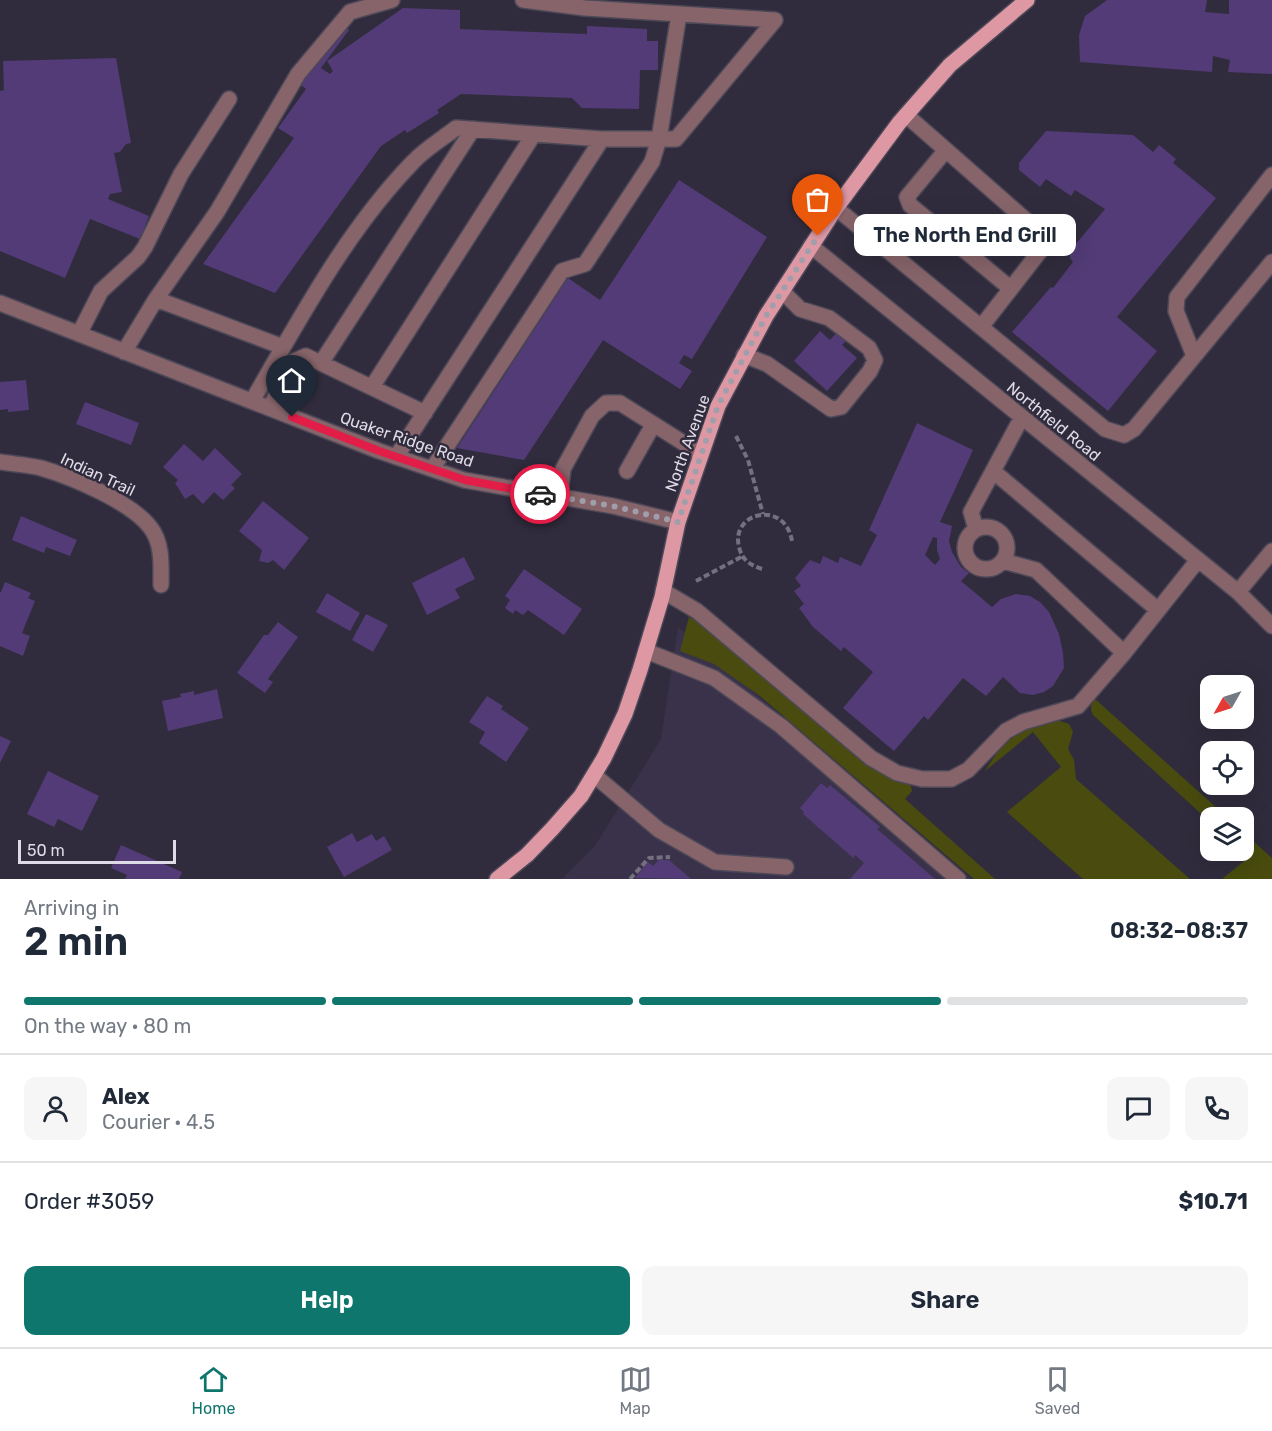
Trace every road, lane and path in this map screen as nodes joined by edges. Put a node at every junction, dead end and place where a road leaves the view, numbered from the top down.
1 (392, 0) edge
2 (523, 0) edge
3 (1027, 0) edge
4 (679, 14) junction
5 (229, 99) dead end
6 (906, 115) junction
7 (473, 129) junction
8 (534, 134) junction
9 (602, 139) junction
10 (658, 139) junction
11 (946, 150) junction
12 (1272, 175) edge
13 (836, 208) junction
14 (811, 246) junction
15 (1272, 262) edge
16 (1010, 288) junction
17 (782, 291) junction
18 (156, 299) junction
19 (0, 303) edge
20 (981, 327) junction
21 (79, 334) junction
22 (283, 347) junction
23 (124, 352) junction
24 (744, 355) junction
25 (1194, 357) junction
26 (321, 363) junction
27 (372, 387) junction
28 (252, 401) junction
29 (270, 408) junction
30 (425, 413) junction
31 (1022, 417) junction
32 (653, 425) junction
33 (736, 436) dead end
34 (701, 454) junction
35 (396, 457) junction
36 (0, 462) edge
37 (432, 469) junction
38 (627, 471) dead end
39 (993, 471) junction
40 (560, 497) junction
41 (764, 514) junction
42 (678, 522) junction
43 (976, 529) junction
44 (792, 541) dead end
45 (1272, 551) edge
46 (743, 556) junction
47 (1198, 560) junction
48 (1003, 561) junction
49 (762, 569) dead end
50 (696, 581) dead end
51 (161, 585) dead end
52 (663, 591) junction
53 (1238, 592) junction
54 (1158, 610) junction
55 (1272, 626) edge
56 (646, 651) junction
57 (1124, 653) junction
58 (594, 775) junction
59 (671, 857) dead end
60 (786, 867) dead end
61 (497, 879) edge
62 (630, 879) edge
63 (958, 879) edge

1 - 18 street
2 - 4 street
3 - 6 main road, North Avenue
4 - 10 street
4 - 10 street
5 - 21 street
6 - 11 street
6 - 13 main road, North Avenue
7 - 8 street
7 - 22 street
7 - 26 street
8 - 9 street
8 - 27 street
9 - 10 street
9 - 30 street
10 - 37 street
11 - 16 street
11 - 16 street
12 - 25 street
13 - 14 main road, North Avenue
13 - 20 street
14 - 17 main road, North Avenue
14 - 31 street, Northfield Road
15 - 25 street
16 - 20 street
17 - 24 main road, North Avenue
17 - 24 street
18 - 22 street
18 - 23 street
19 - 21 street, Quaker Ridge Road
20 - 25 street
21 - 23 street, Quaker Ridge Road
22 - 28 street
23 - 28 street, Quaker Ridge Road
24 - 34 main road, North Avenue
26 - 27 street
26 - 29 street
27 - 30 street
28 - 29 street, Quaker Ridge Road
29 - 35 street, Quaker Ridge Road
30 - 35 street
31 - 39 street
31 - 47 street, Northfield Road
32 - 34 street
32 - 38 street
32 - 40 street
33 - 41 path
34 - 42 main road, North Avenue
35 - 37 street, Quaker Ridge Road
36 - 51 street, Indian Trail
37 - 40 street, Quaker Ridge Road
39 - 43 street
39 - 54 street
40 - 42 street, Quaker Ridge Road
41 - 44 path
41 - 46 path
42 - 52 main road, North Avenue
43 - 48 street
43 - 48 street
45 - 53 street
46 - 49 path
46 - 50 path
47 - 53 street, Northfield Road
47 - 54 street
48 - 57 street
52 - 56 main road, North Avenue
52 - 57 street
53 - 55 street, Northfield Road
54 - 57 street
56 - 58 main road, North Avenue
56 - 63 street
58 - 60 street
58 - 61 main road, North Avenue
59 - 62 path

